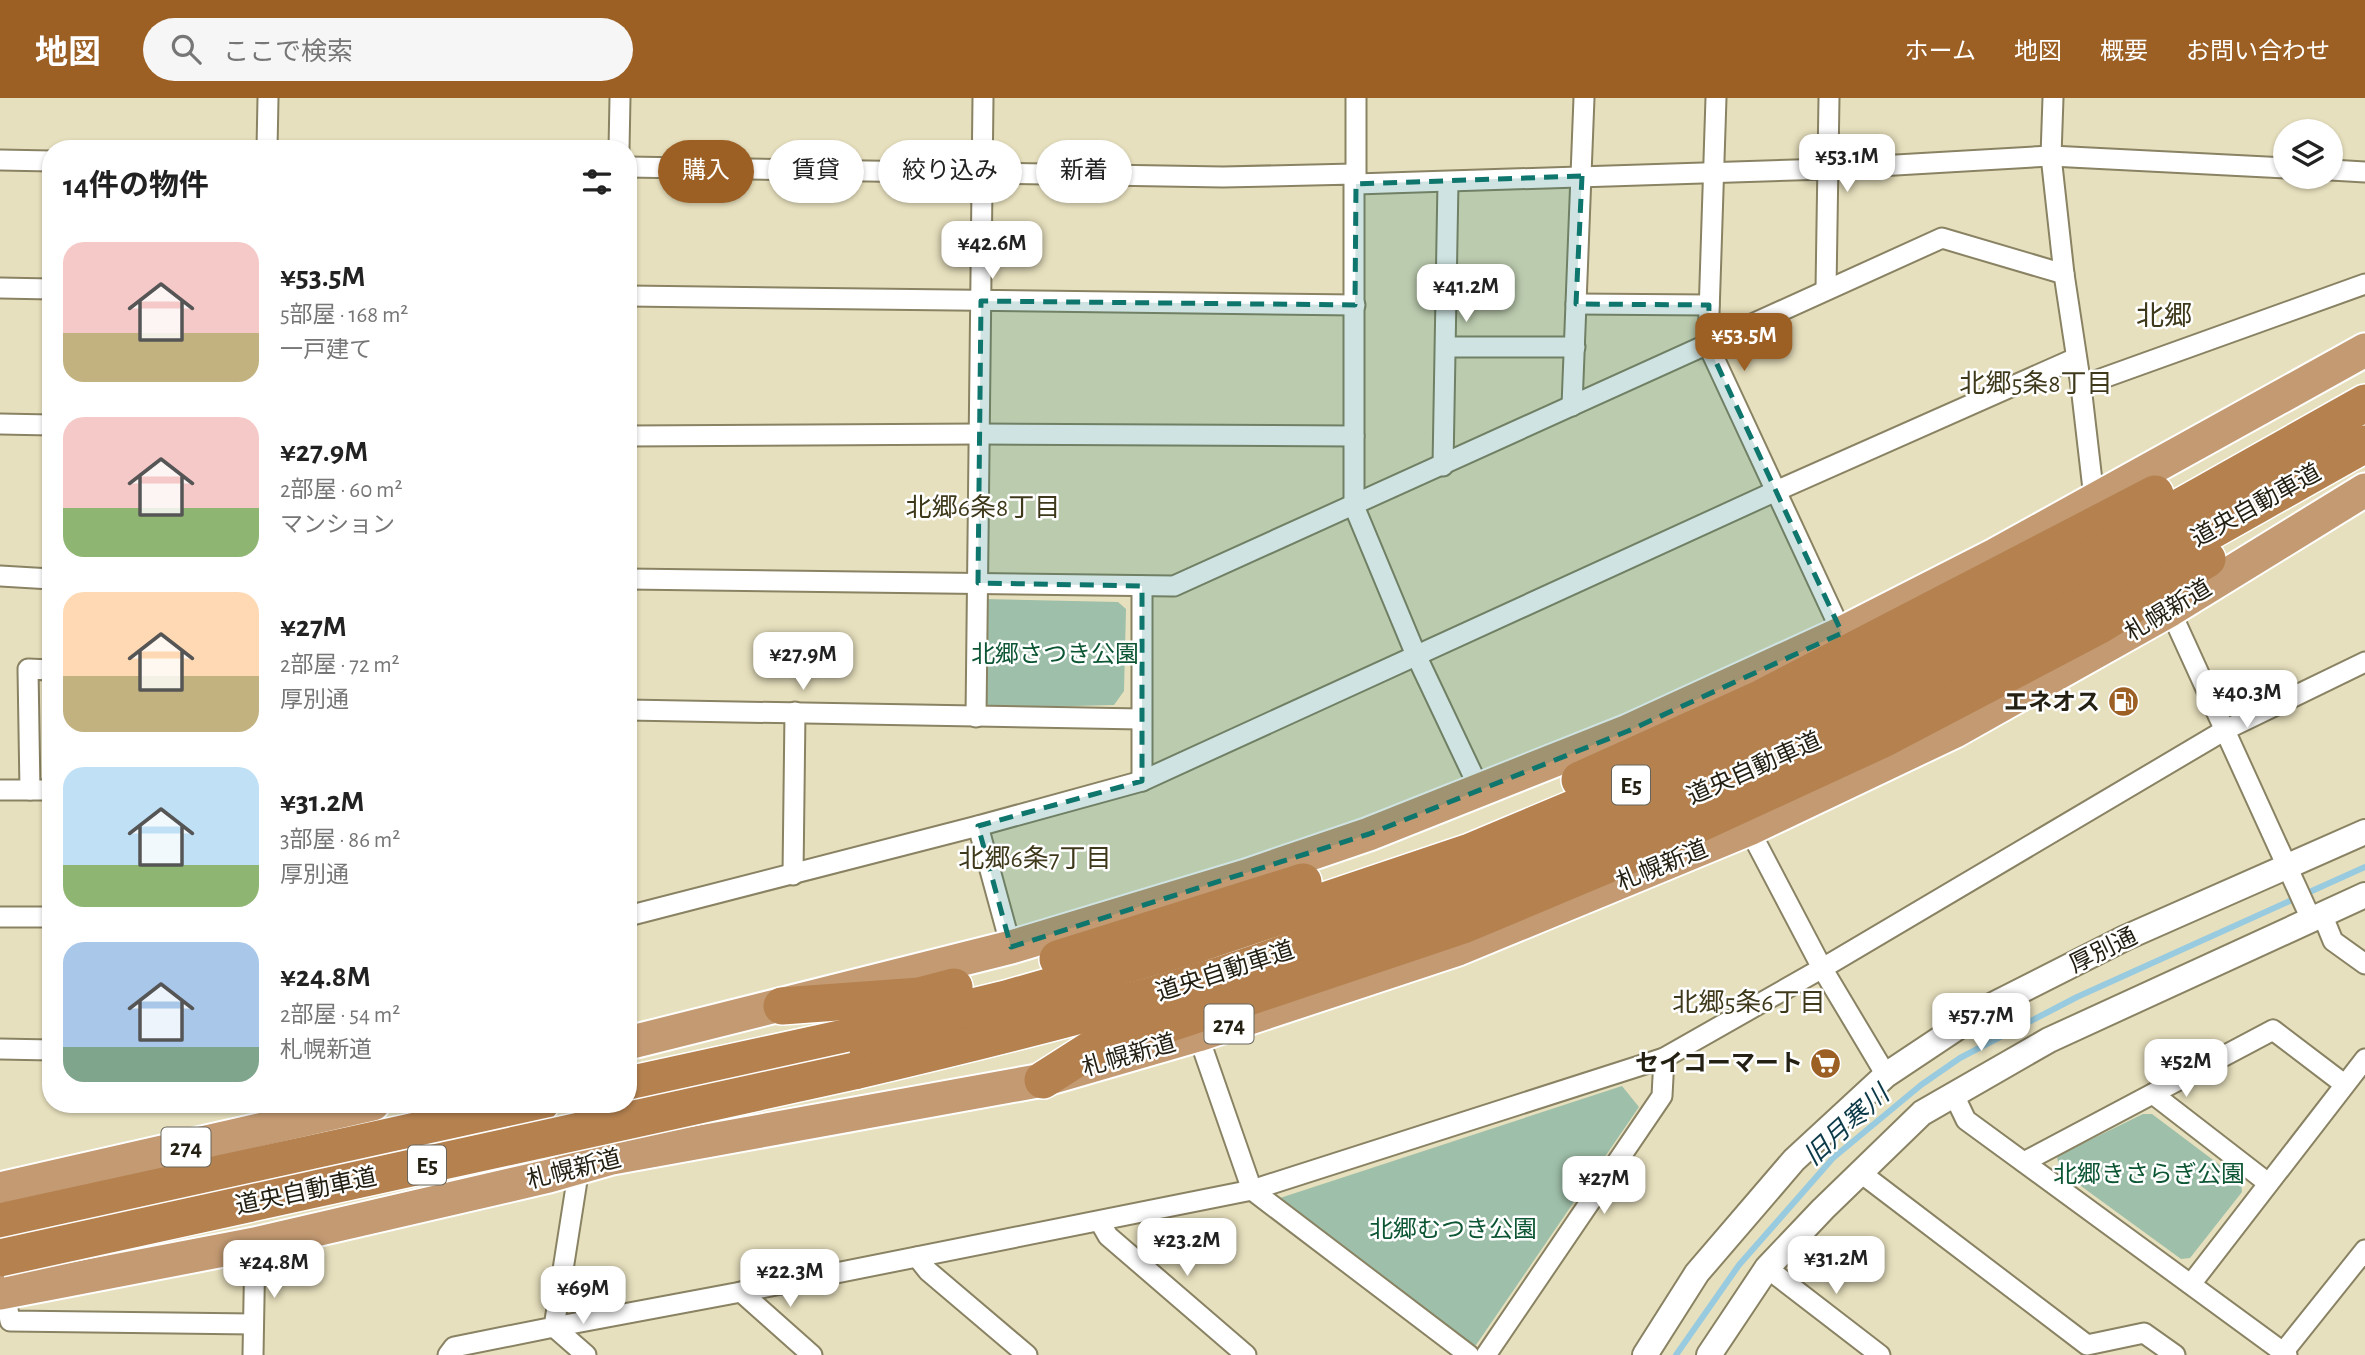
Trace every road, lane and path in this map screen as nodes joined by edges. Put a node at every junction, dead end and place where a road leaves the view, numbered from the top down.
1 (268, 98) edge
2 (620, 98) edge
3 (983, 98) edge
4 (1356, 98) edge
5 (1584, 98) edge
6 (1716, 98) edge
7 (1829, 98) edge
8 (2053, 98) edge
9 (267, 140) edge
10 (620, 140) edge
11 (983, 140) edge
12 (2051, 156) junction
13 (0, 160) edge
14 (42, 161) edge
15 (637, 167) edge
16 (2273, 167) edge
17 (1827, 169) junction
18 (878, 171) edge
19 (1713, 171) junction
20 (2343, 171) edge
21 (2365, 172) edge
22 (1022, 173) edge
23 (1582, 176) junction
24 (1448, 182) junction
25 (1356, 184) junction
26 (983, 203) edge
27 (2064, 274) junction
28 (2365, 284) edge
29 (0, 288) edge
30 (42, 289) edge
31 (1826, 289) junction
32 (637, 296) edge
33 (981, 301) junction
34 (1576, 304) junction
35 (1355, 305) junction
36 (1709, 305) junction
37 (1708, 345) junction
38 (1446, 347) junction
39 (1575, 347) junction
40 (2365, 350) edge
41 (2076, 358) junction
42 (2081, 386) junction
43 (1572, 406) junction
44 (2355, 409) edge
45 (0, 424) edge
46 (42, 425) edge
47 (980, 434) junction
48 (637, 436) edge
49 (1353, 436) junction
50 (2365, 446) edge
51 (1443, 466) junction
52 (2365, 490) edge
53 (1776, 491) junction
54 (2094, 498) junction
55 (1354, 506) junction
56 (0, 576) edge
57 (42, 578) edge
58 (637, 579) edge
59 (978, 583) junction
60 (1142, 586) junction
61 (2170, 610) junction
62 (1842, 633) junction
63 (1416, 655) junction
64 (2365, 662) edge
65 (42, 670) edge
66 (637, 710) edge
67 (795, 712) junction
68 (976, 717) junction
69 (1141, 719) junction
70 (2225, 730) junction
71 (1142, 781) junction
72 (1480, 789) junction
73 (0, 790) edge
74 (30, 790) junction
75 (42, 790) edge
76 (978, 826) junction
77 (1749, 829) junction
78 (2365, 832) edge
79 (793, 874) junction
80 (2290, 875) junction
81 (2365, 895) edge
82 (2312, 913) junction
83 (637, 914) edge
84 (0, 917) edge
85 (42, 918) edge
86 (1011, 947) junction
87 (2365, 964) edge
88 (1822, 968) junction
89 (782, 1006) junction
90 (1198, 1035) junction
91 (637, 1041) edge
92 (0, 1049) edge
93 (42, 1050) edge
94 (1664, 1058) junction
95 (2365, 1059) edge
96 (1886, 1075) junction
97 (1044, 1080) junction
98 (637, 1083) edge
99 (2344, 1084) junction
100 (2153, 1094) junction
101 (1954, 1095) junction
102 (296, 1113) edge
103 (499, 1113) edge
104 (588, 1113) edge
105 (262, 1117) edge
106 (2024, 1162) junction
107 (579, 1168) junction
108 (1861, 1172) junction
109 (2268, 1183) junction
110 (0, 1189) edge
111 (1252, 1190) junction
112 (0, 1222) edge
113 (1100, 1222) junction
114 (255, 1244) junction
115 (2365, 1250) edge
116 (917, 1257) junction
117 (1768, 1268) junction
118 (2, 1281) edge
119 (2191, 1284) junction
120 (741, 1292) junction
121 (253, 1324) junction
122 (554, 1327) junction
123 (2284, 1354) edge
124 (253, 1355) edge
125 (448, 1355) edge
126 (586, 1355) edge
127 (812, 1355) edge
128 (1027, 1355) edge
129 (1246, 1355) edge
130 (1469, 1355) edge
131 (1486, 1355) edge
132 (1645, 1355) edge
133 (1709, 1355) edge
134 (1880, 1355) edge
135 (2175, 1355) edge

1 - 9 street
2 - 10 street
3 - 11 street
4 - 25 street
5 - 23 street
6 - 19 street
7 - 17 street
8 - 12 street
12 - 16 street
12 - 17 street
12 - 27 street
13 - 14 street
15 - 18 street
17 - 19 street
17 - 31 street
19 - 23 street
19 - 36 street
20 - 21 street
22 - 25 street
23 - 24 street
23 - 34 street
24 - 25 street
24 - 38 street
25 - 35 street
26 - 33 street
27 - 31 street
27 - 41 street
28 - 42 street
29 - 30 street
31 - 37 street
32 - 33 street
33 - 35 street
33 - 47 street
34 - 36 street
34 - 39 street
35 - 49 street
36 - 37 street
37 - 43 street
37 - 53 street
38 - 39 street
38 - 51 street
39 - 43 street
40 - 54 highway
41 - 42 street
41 - 53 street
42 - 54 street
43 - 51 street
44 - 89 highway
44 - 98 highway, 道央自動車道 / E5
45 - 46 street
47 - 48 street
47 - 49 street
47 - 59 street
49 - 55 street
50 - 97 highway
50 - 118 highway, 道央自動車道 / E5, bridge
51 - 55 street
52 - 61 highway, 札幌新道 / 274
53 - 62 street
53 - 63 street
54 - 62 highway
55 - 60 street
55 - 63 street
56 - 57 street
58 - 59 street
59 - 60 street
59 - 68 street
60 - 69 street
61 - 70 street
61 - 77 highway, 札幌新道 / 274
62 - 72 highway
63 - 71 street
63 - 72 street
64 - 70 street
65 - 74 street
66 - 67 street
67 - 68 street
67 - 79 street
68 - 69 street
69 - 71 street
70 - 80 street
70 - 88 street
71 - 76 street
72 - 86 highway
73 - 74 street
74 - 75 street
76 - 79 street
76 - 86 street
77 - 88 street
77 - 90 highway, 札幌新道 / 274
78 - 80 street, 厚別通
79 - 83 street
80 - 82 street
80 - 96 street, 厚別通
81 - 82 street
82 - 87 street
82 - 101 street
84 - 85 street
86 - 89 highway
88 - 94 street
88 - 96 street
89 - 91 highway
90 - 97 highway, 札幌新道 / 274
90 - 111 street
92 - 93 street
94 - 111 street
94 - 131 street
95 - 99 street
96 - 132 street, 厚別通
97 - 107 highway, 札幌新道 / 274
99 - 100 street
99 - 109 street
100 - 106 street
100 - 109 street
101 - 106 street
101 - 108 street
102 - 105 highway, 274
103 - 112 highway, 道央自動車道 / E5
104 - 107 street
105 - 110 highway, 274
106 - 119 street
107 - 114 highway, 札幌新道 / 274
107 - 122 street
108 - 117 street
108 - 135 street
109 - 119 street
111 - 113 street
111 - 130 street
113 - 116 street
113 - 129 street
114 - 118 highway, 札幌新道 / 274
114 - 121 street
115 - 123 street
116 - 120 street
116 - 128 street
117 - 133 street
117 - 134 street
118 - 121 street
119 - 123 street
120 - 122 street
120 - 127 street
121 - 124 street
122 - 125 street
122 - 126 street

